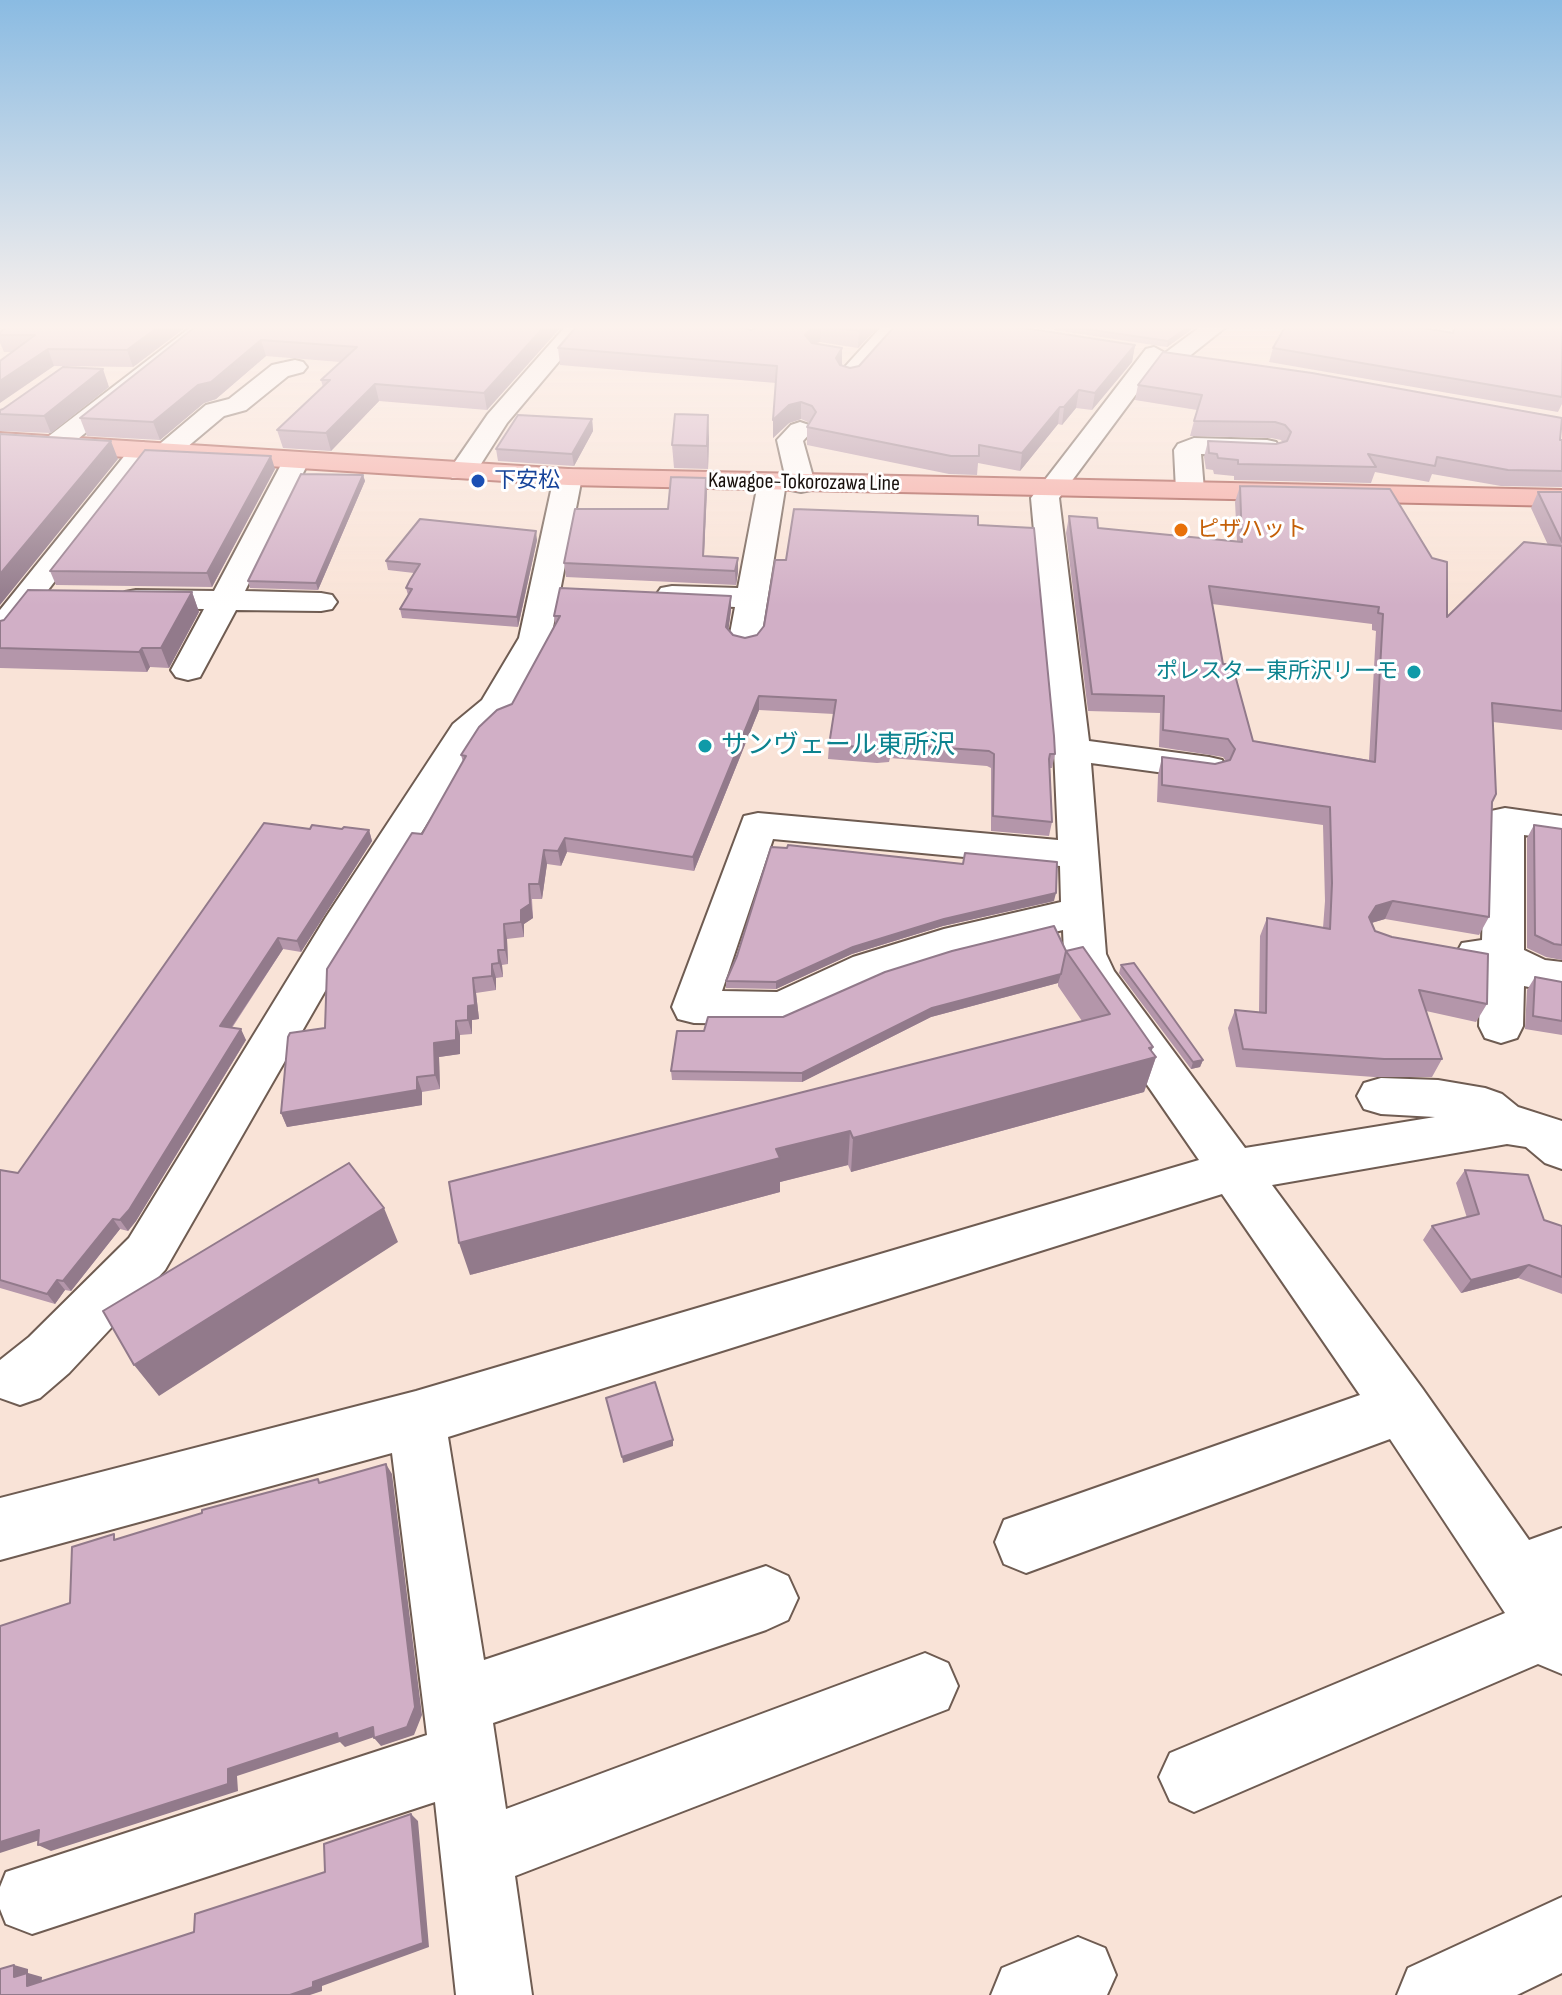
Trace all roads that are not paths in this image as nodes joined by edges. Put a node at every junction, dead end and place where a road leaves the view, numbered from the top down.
1 (86, 420) edge
2 (200, 420) edge
3 (496, 420) edge
4 (1077, 420) edge
5 (1103, 420) edge
6 (800, 430) edge
7 (0, 441) edge
8 (54, 445) junction
9 (1271, 449) edge
10 (154, 451) junction
11 (296, 461) junction
12 (462, 472) junction
13 (568, 477) junction
14 (786, 483) junction
15 (1039, 488) junction
16 (1190, 490) junction
17 (1562, 498) edge
18 (641, 593) edge
19 (27, 597) junction
20 (57, 598) edge
21 (103, 598) edge
22 (752, 598) junction
23 (225, 600) junction
24 (321, 602) dead end
25 (0, 631) edge
26 (745, 639) edge
27 (188, 670) dead end
28 (1072, 750) junction
29 (1209, 768) edge
30 (1562, 828) edge
31 (1080, 855) junction
32 (1082, 915) junction
33 (1443, 948) edge
34 (1503, 958) junction
35 (1562, 978) edge
36 (1501, 1026) dead end
37 (1381, 1096) dead end
38 (1507, 1125) junction
39 (1562, 1149) edge
40 (1232, 1171) junction
41 (20, 1379) dead end
42 (1402, 1407) junction
43 (416, 1419) junction
44 (0, 1529) edge
45 (1026, 1542) dead end
46 (766, 1598) dead end
47 (1548, 1601) edge
48 (925, 1686) dead end
49 (460, 1730) junction
50 (1194, 1777) dead end
51 (475, 1856) junction
52 (32, 1898) dead end
53 (1562, 1934) edge
54 (494, 1995) edge
55 (1435, 1995) edge

1 - 8 street
2 - 10 street
3 - 12 street
4 - 15 street
5 - 15 street
6 - 14 street
7 - 8 main road, Kawagoe-Tokorozawa Line
8 - 10 main road, Kawagoe-Tokorozawa Line
9 - 16 street
10 - 11 main road, Kawagoe-Tokorozawa Line
10 - 19 street
11 - 12 main road, Kawagoe-Tokorozawa Line
11 - 23 street
12 - 13 main road, Kawagoe-Tokorozawa Line
13 - 14 main road, Kawagoe-Tokorozawa Line
13 - 41 street
14 - 15 main road, Kawagoe-Tokorozawa Line
14 - 22 street
15 - 16 main road, Kawagoe-Tokorozawa Line
15 - 28 street
16 - 17 main road, Kawagoe-Tokorozawa Line
18 - 22 street
19 - 20 street
19 - 25 street
21 - 23 street
22 - 26 street
23 - 24 street
23 - 27 street
28 - 29 street
28 - 31 street
30 - 34 street
31 - 32 street
31 - 32 street
32 - 40 street
33 - 34 street
34 - 35 street
34 - 36 street
37 - 38 street
38 - 39 street
38 - 40 street
40 - 42 street
40 - 43 street
42 - 45 street
42 - 47 street
43 - 44 street
43 - 49 street
46 - 49 street
47 - 50 street
48 - 51 street
49 - 51 street
49 - 52 street
51 - 54 street
53 - 55 street

